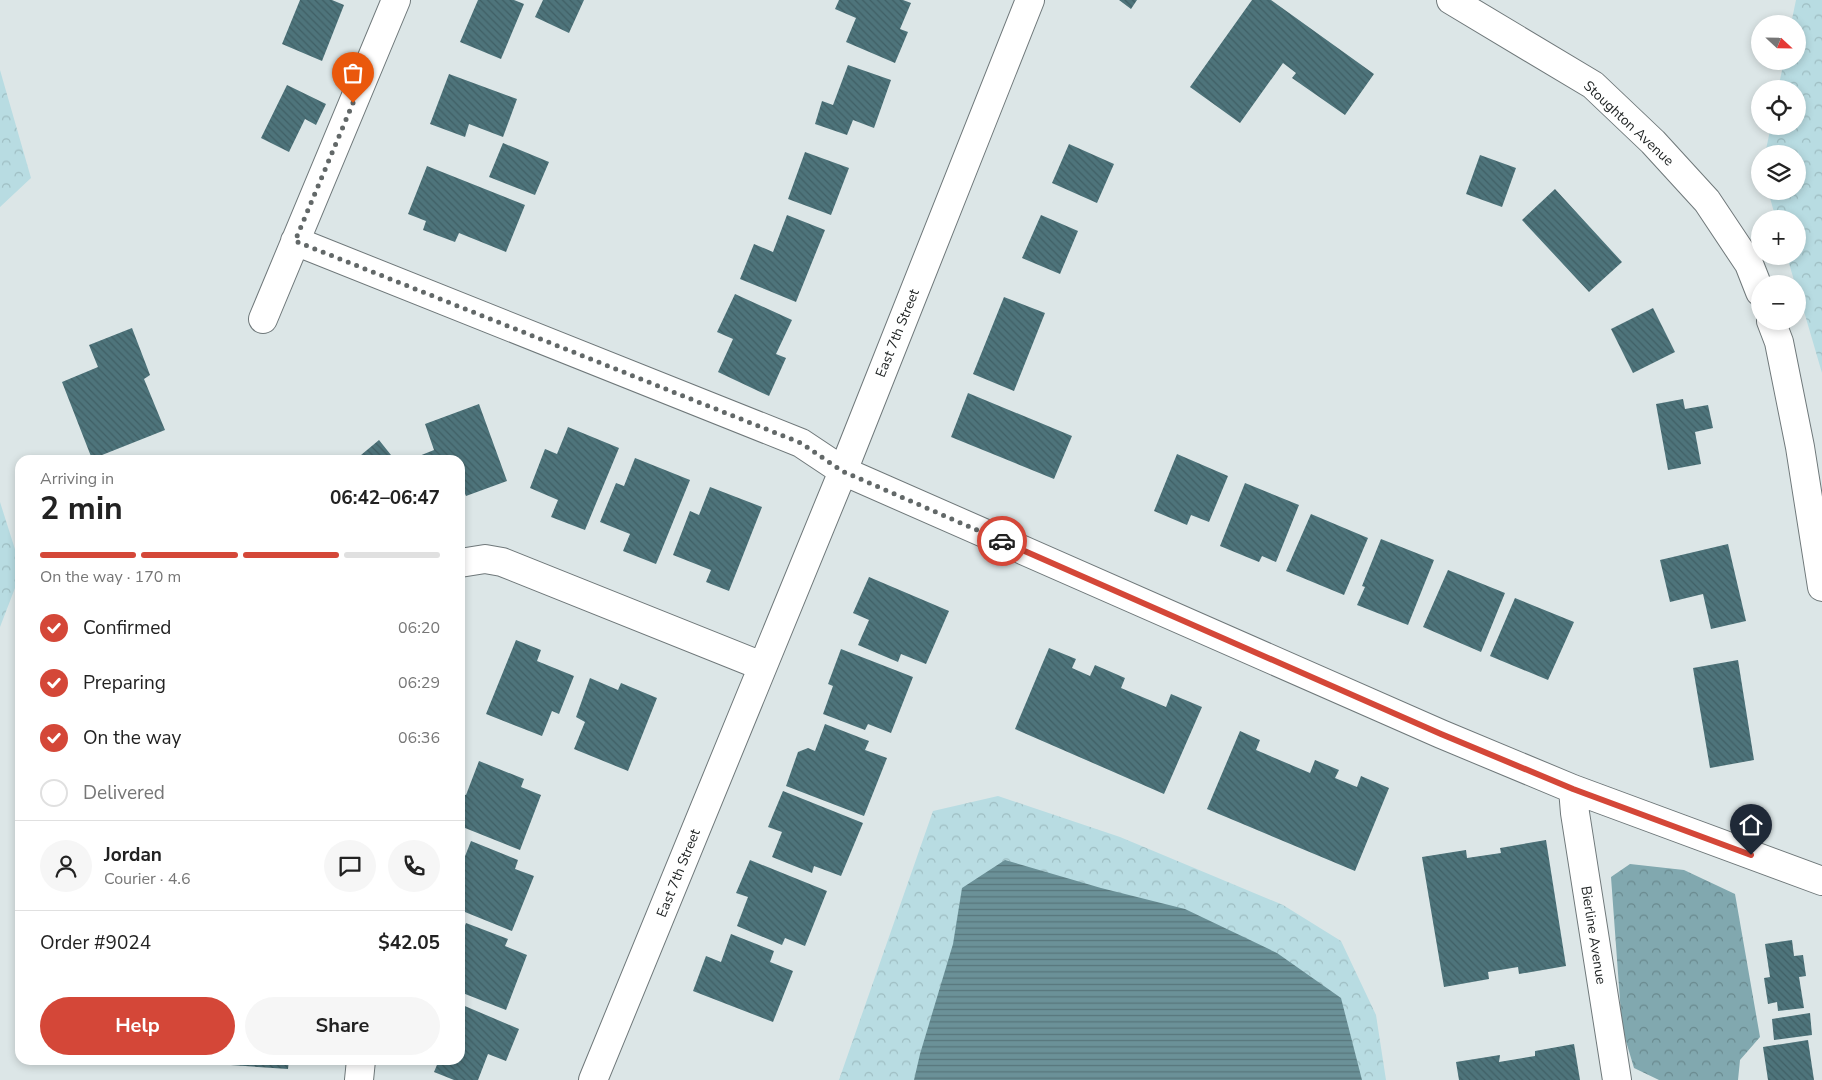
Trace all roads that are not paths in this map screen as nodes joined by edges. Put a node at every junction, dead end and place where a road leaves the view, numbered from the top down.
1 (396, 0) edge
2 (1030, 0) edge
3 (1451, 0) edge
4 (295, 241) junction
5 (1754, 275) edge
6 (263, 319) dead end
7 (1774, 330) edge
8 (842, 471) junction
9 (465, 561) edge
10 (1822, 587) edge
11 (762, 666) junction
12 (1573, 789) junction
13 (1822, 881) edge
14 (360, 1065) edge
15 (359, 1080) edge
16 (593, 1080) edge
17 (1616, 1080) edge

1 - 4 street
2 - 8 street, East 7th Street
3 - 5 street, Stoughton Avenue
4 - 6 street
4 - 8 street
7 - 10 street
8 - 11 street, East 7th Street
8 - 12 street
9 - 11 street
11 - 16 street, East 7th Street
12 - 13 street
12 - 17 street, Bierline Avenue
14 - 15 street

